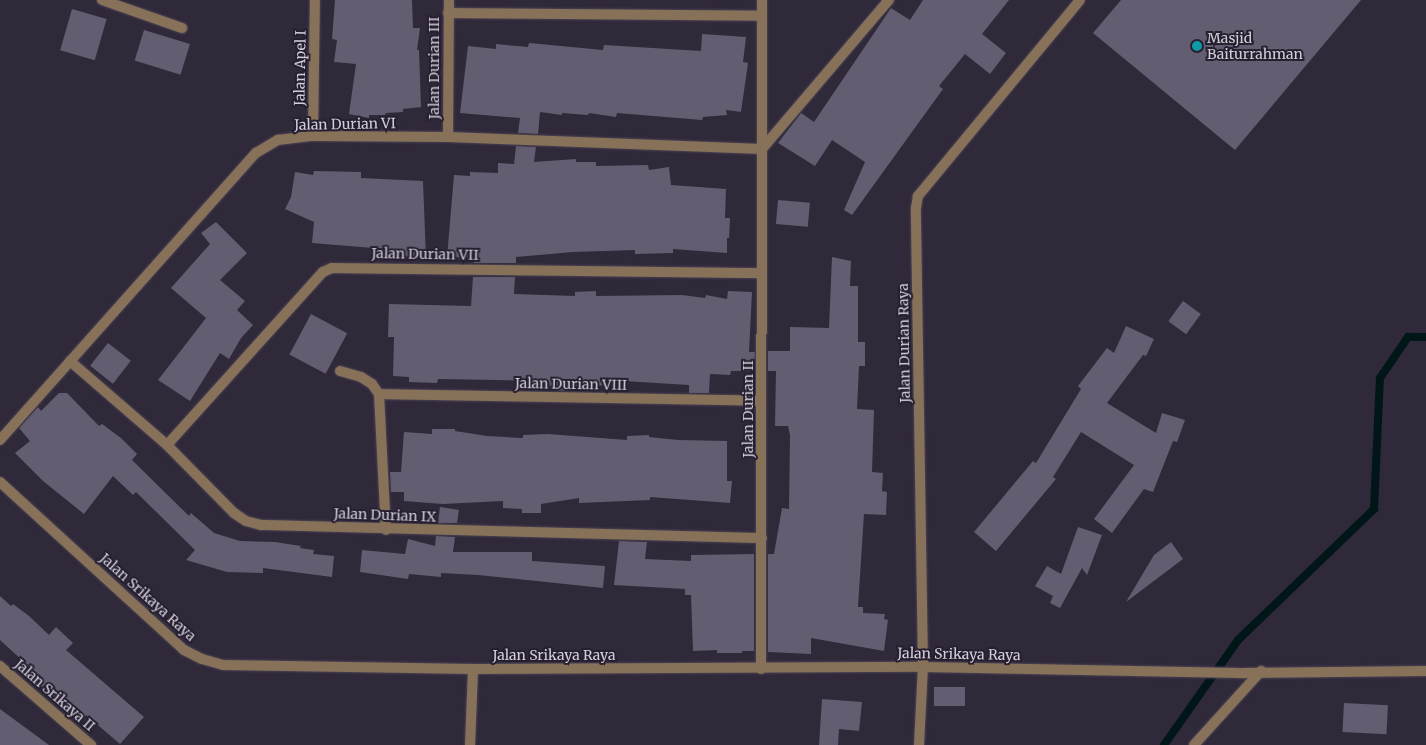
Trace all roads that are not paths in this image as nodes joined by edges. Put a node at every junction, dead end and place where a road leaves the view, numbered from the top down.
1 (102, 0) edge
2 (315, 0) edge
3 (449, 0) edge
4 (762, 0) edge
5 (889, 0) edge
6 (1080, 0) edge
7 (448, 13) junction
8 (762, 16) junction
9 (182, 28) dead end
10 (313, 136) junction
11 (448, 137) junction
12 (762, 150) junction
13 (762, 273) junction
14 (70, 361) junction
15 (340, 371) dead end
16 (379, 394) junction
17 (761, 401) junction
18 (0, 440) edge
19 (167, 445) junction
20 (0, 482) edge
21 (386, 530) junction
22 (762, 538) junction
23 (0, 666) edge
24 (923, 667) junction
25 (473, 669) junction
26 (761, 669) junction
27 (1262, 671) junction
28 (1426, 671) edge
29 (91, 745) edge
30 (470, 745) edge
31 (919, 745) edge
32 (1194, 745) edge

1 - 9 street
2 - 10 street, Jalan Apel I
3 - 7 street, Jalan Durian III
4 - 8 street, Jalan Durian II
5 - 12 street
6 - 24 street, Jalan Durian Raya
7 - 8 street
7 - 11 street, Jalan Durian III
8 - 12 street, Jalan Durian II
10 - 11 street, Jalan Durian VI
10 - 14 street, Jalan Durian VI
11 - 12 street, Jalan Durian VI
12 - 13 street, Jalan Durian II
13 - 17 street, Jalan Durian II
13 - 19 street, Jalan Durian VII
14 - 18 street, Jalan Durian VI
14 - 19 street, Jalan Durian IX
15 - 16 street
16 - 17 street, Jalan Durian VIII
16 - 21 street
17 - 22 street, Jalan Durian II
19 - 21 street, Jalan Durian IX
20 - 25 street, Jalan Srikaya Raya
21 - 22 street, Jalan Durian IX
22 - 26 street, Jalan Durian II
23 - 29 street, Jalan Srikaya II
24 - 26 street, Jalan Srikaya Raya
24 - 27 street, Jalan Srikaya Raya
24 - 31 street, Jalan Durian Raya
25 - 26 street, Jalan Srikaya Raya
25 - 30 street
27 - 28 street
27 - 32 street

